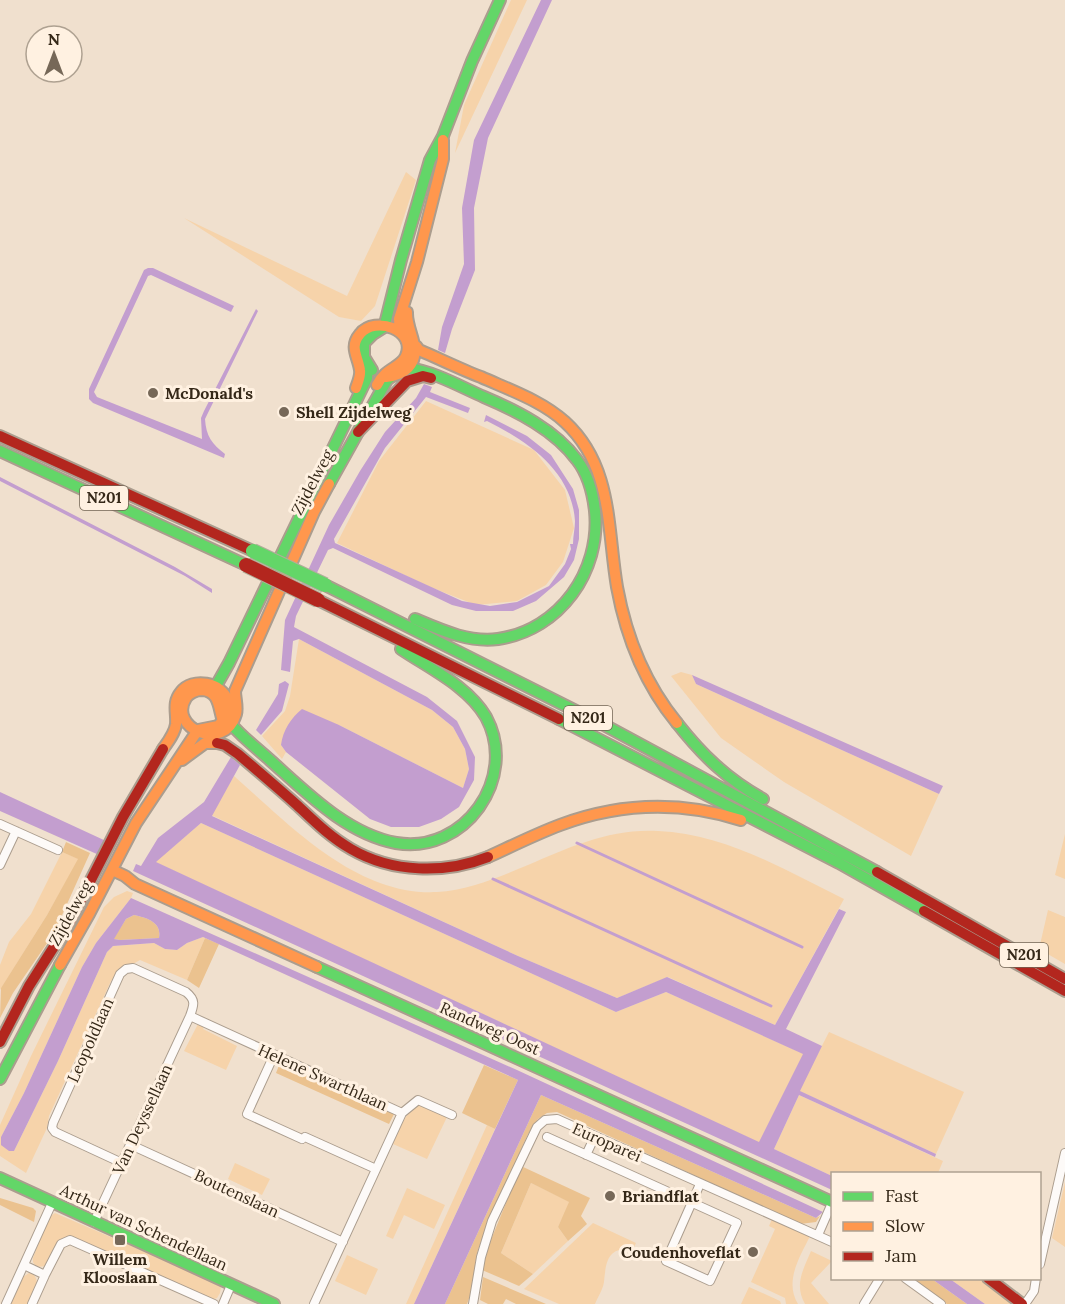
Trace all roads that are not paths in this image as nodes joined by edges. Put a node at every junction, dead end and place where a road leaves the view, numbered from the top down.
1 (500, 0) edge
2 (443, 136) junction
3 (381, 324) junction
4 (404, 330) junction
5 (413, 350) junction
6 (364, 367) junction
7 (408, 368) junction
8 (386, 376) junction
9 (448, 382) junction
10 (358, 432) junction
11 (0, 436) edge
12 (0, 451) edge
13 (325, 585) junction
14 (364, 623) junction
15 (219, 690) junction
16 (181, 720) junction
17 (220, 728) junction
18 (175, 766) junction
19 (0, 824) edge
20 (16, 831) junction
21 (58, 850) dead end
22 (844, 859) junction
23 (0, 865) edge
24 (109, 868) junction
25 (1065, 979) edge
26 (1065, 991) edge
27 (190, 1016) junction
28 (0, 1042) edge
29 (274, 1055) junction
30 (0, 1079) edge
31 (402, 1113) junction
32 (452, 1115) dead end
33 (595, 1136) junction
34 (547, 1137) dead end
35 (131, 1145) junction
36 (1065, 1153) edge
37 (586, 1155) junction
38 (122, 1163) junction
39 (376, 1169) junction
40 (0, 1178) edge
41 (700, 1184) junction
42 (831, 1202) edge
43 (52, 1203) junction
44 (692, 1203) junction
45 (831, 1204) edge
46 (94, 1222) junction
47 (818, 1235) junction
48 (342, 1242) junction
49 (831, 1242) edge
50 (1041, 1260) edge
51 (24, 1265) junction
52 (45, 1275) junction
53 (879, 1280) edge
54 (908, 1280) edge
55 (991, 1280) edge
56 (1036, 1280) edge
57 (231, 1285) junction
58 (6, 1304) edge
59 (32, 1304) edge
60 (214, 1304) edge
61 (223, 1304) edge
62 (274, 1304) edge
63 (314, 1304) edge
64 (473, 1304) edge
65 (864, 1304) edge
66 (941, 1304) edge
67 (1023, 1304) edge

1 - 2 main road
2 - 3 main road
2 - 4 main road
3 - 4 main road
3 - 6 main road
4 - 5 main road
5 - 7 main road
5 - 8 main road
5 - 22 main road, N201
6 - 8 main road
6 - 15 main road, Zijdelweg
7 - 8 main road
7 - 9 main road, N201
8 - 10 main road, Zijdelweg
9 - 10 main road, N201
9 - 13 main road, N201
10 - 15 main road, Zijdelweg
11 - 13 main road, N201, bridge
12 - 14 main road, N201, bridge
13 - 22 main road, N201
14 - 17 main road, N201
14 - 22 main road, N201
15 - 16 main road
15 - 17 main road
15 - 17 main road
16 - 17 main road
16 - 24 main road, Zijdelweg
17 - 18 main road, Zijdelweg
17 - 18 main road, Zijdelweg
17 - 22 main road, N201
18 - 24 main road, Zijdelweg
19 - 20 street
20 - 21 street
20 - 23 street
22 - 25 main road, N201
22 - 26 main road, N201
24 - 28 main road, Zijdelweg
24 - 30 main road, Zijdelweg
24 - 42 main road, Randweg Oost
27 - 29 street, Helene Swarthlaan
27 - 35 street, Van Deyssellaan
27 - 38 street, Leopoldlaan
29 - 31 street, Helene Swarthlaan
29 - 39 street
31 - 32 street, Helene Swarthlaan
31 - 39 street
33 - 37 street
33 - 41 street, Europarei
33 - 64 street, Europarei
34 - 37 street
35 - 38 street, Van Deyssellaan
35 - 48 street, Boutenslaan
36 - 50 street
37 - 44 street
38 - 46 street, Van Deyssellaan
39 - 48 street
40 - 43 main road, Arthur van Schendellaan
41 - 44 street
41 - 47 street, Europarei
43 - 46 main road, Arthur van Schendellaan
43 - 51 street
44 - 44 street
45 - 47 street
46 - 57 main road, Arthur van Schendellaan
47 - 49 street, Europarei
48 - 63 street
51 - 52 street
51 - 58 street
52 - 59 street
52 - 60 street
53 - 65 street
54 - 66 street
55 - 67 main road
56 - 67 street
57 - 61 street
57 - 62 main road, Arthur van Schendellaan

